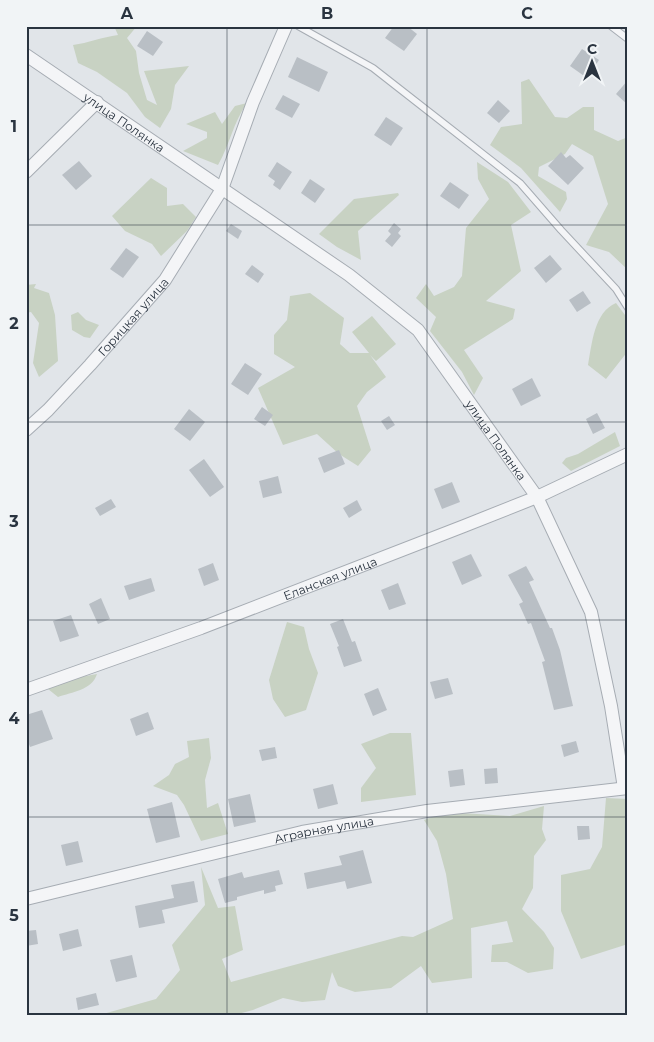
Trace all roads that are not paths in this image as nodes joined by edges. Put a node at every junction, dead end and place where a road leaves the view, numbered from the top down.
1 (286, 26) edge
2 (298, 26) edge
3 (611, 26) edge
4 (628, 39) edge
5 (26, 55) edge
6 (97, 102) junction
7 (26, 172) edge
8 (222, 189) junction
9 (628, 308) edge
10 (26, 430) edge
11 (628, 454) edge
12 (537, 497) junction
13 (26, 690) edge
14 (626, 788) edge
15 (26, 899) edge

1 - 8 street
2 - 9 lane
3 - 4 lane
5 - 6 street, улица Полянка
6 - 7 street
6 - 8 street, улица Полянка
8 - 10 street, Горицкая улица
8 - 12 street, улица Полянка
11 - 12 street, Еланская улица
12 - 13 street, Еланская улица
12 - 14 street, улица Полянка
14 - 15 street, Аграрная улица

